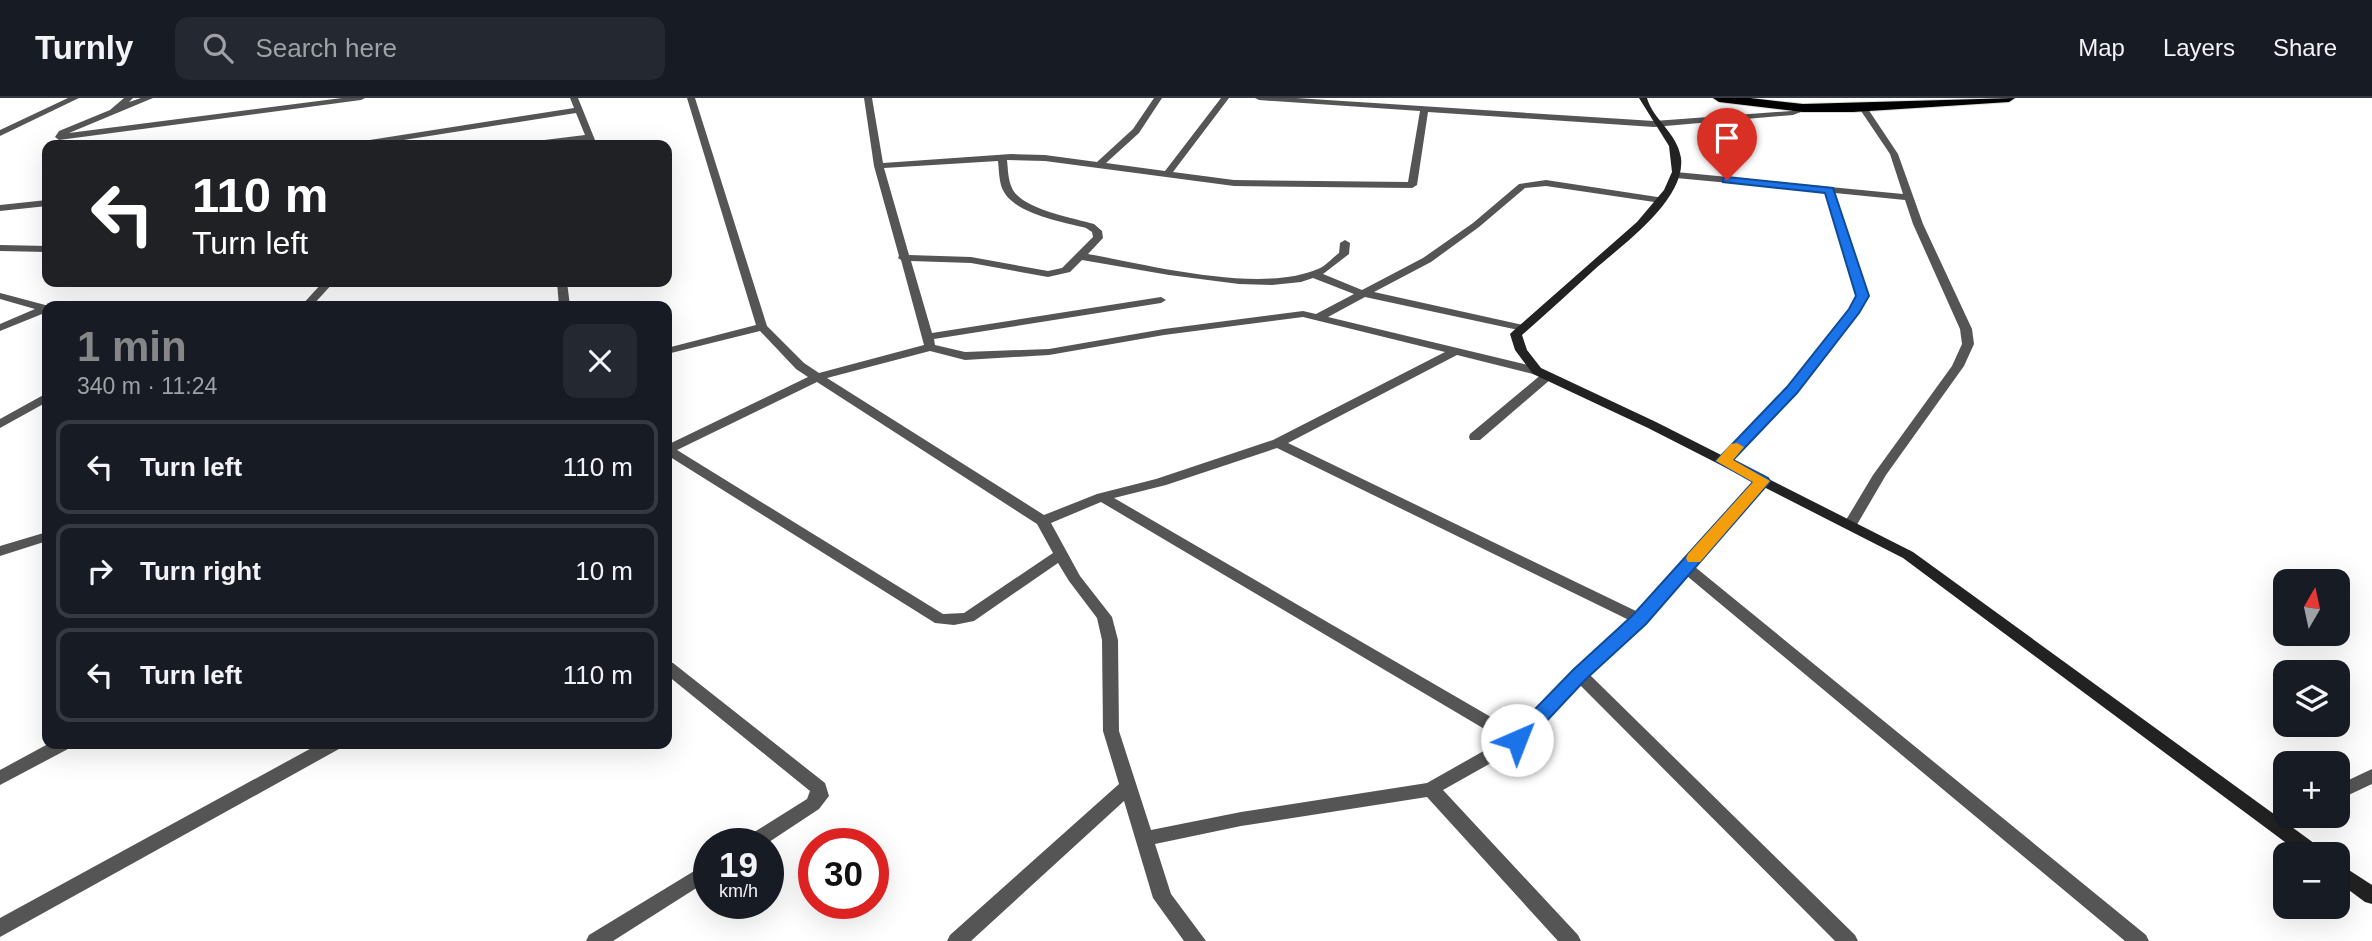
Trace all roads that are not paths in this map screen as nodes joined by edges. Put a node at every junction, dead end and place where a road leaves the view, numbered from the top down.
1 (75, 98) edge
2 (129, 98) edge
3 (149, 98) edge
4 (362, 98) edge
5 (574, 98) edge
6 (691, 98) edge
7 (867, 98) edge
8 (1158, 98) edge
9 (1225, 98) edge
10 (1259, 98) edge
11 (1643, 98) edge
12 (1718, 98) edge
13 (1766, 98) edge
14 (1899, 98) edge
15 (2009, 98) edge
16 (1341, 101) edge
17 (120, 108) junction
18 (1803, 108) junction
19 (1863, 108) junction
20 (1424, 109) junction
21 (578, 110) junction
22 (1662, 123) junction
23 (0, 133) edge
24 (389, 140) edge
25 (592, 140) edge
26 (1002, 158) junction
27 (1099, 165) junction
28 (879, 166) junction
29 (1167, 174) junction
30 (1676, 175) junction
31 (1829, 190) junction
32 (1907, 197) junction
33 (1661, 200) junction
34 (42, 204) edge
35 (0, 208) edge
36 (1345, 243) dead end
37 (0, 248) edge
38 (42, 248) edge
39 (1080, 256) junction
40 (903, 258) junction
41 (1313, 274) junction
42 (324, 287) edge
43 (1361, 293) junction
44 (0, 296) edge
45 (1161, 300) dead end
46 (311, 301) edge
47 (42, 308) edge
48 (42, 310) edge
49 (1319, 317) junction
50 (762, 327) junction
51 (0, 328) edge
52 (1523, 328) junction
53 (929, 342) junction
54 (672, 350) edge
55 (1456, 351) junction
56 (1542, 373) junction
57 (817, 377) junction
58 (42, 400) edge
59 (0, 424) edge
60 (1475, 437) dead end
61 (1278, 443) junction
62 (672, 448) edge
63 (672, 453) edge
64 (1723, 461) junction
65 (1763, 481) junction
66 (1102, 497) junction
67 (1044, 521) junction
68 (1850, 525) junction
69 (42, 538) edge
70 (0, 551) edge
71 (1061, 554) junction
72 (1686, 567) junction
73 (1640, 619) junction
74 (672, 671) edge
75 (1580, 674) junction
76 (1517, 740) junction
77 (53, 749) edge
78 (325, 749) edge
79 (2372, 776) edge
80 (0, 778) edge
81 (1128, 786) junction
82 (2350, 787) edge
83 (1432, 789) junction
84 (2273, 823) edge
85 (775, 828) edge
86 (2279, 828) edge
87 (1143, 838) junction
88 (2299, 842) edge
89 (693, 880) edge
90 (2350, 880) edge
91 (2372, 896) edge
92 (0, 928) edge
93 (596, 941) edge
94 (957, 941) edge
95 (1196, 941) edge
96 (1571, 941) edge
97 (1848, 941) edge
98 (2139, 941) edge

1 - 23 street
2 - 17 street
3 - 17 street
4 - 17 street
5 - 21 street
6 - 50 street
7 - 28 street
8 - 27 street
9 - 29 street
10 - 16 street
11 - 22 street
12 - 18 highway
13 - 14 highway
15 - 19 highway
16 - 20 street
18 - 19 highway
18 - 22 street
19 - 32 street
20 - 22 street
20 - 29 street
21 - 24 street
21 - 25 street
22 - 30 street
26 - 27 street
26 - 28 street
26 - 39 street
27 - 29 street
28 - 40 street
30 - 31 street
30 - 33 street
31 - 32 street
31 - 64 street
32 - 68 street
33 - 43 street
33 - 52 street
34 - 35 street
36 - 41 street
37 - 38 street
39 - 40 street
39 - 41 street
40 - 53 street
41 - 43 street
42 - 46 street
43 - 49 street
43 - 52 street
44 - 47 street
45 - 53 street
48 - 51 street
49 - 53 street
49 - 55 street
50 - 54 street
50 - 57 street
52 - 56 street
53 - 57 street
55 - 56 street
55 - 61 street
56 - 60 street
56 - 64 street
57 - 62 street
57 - 67 street
58 - 59 street
61 - 66 street
61 - 73 street
63 - 71 street
64 - 65 street
65 - 68 street
65 - 72 street
66 - 67 street
66 - 76 street
67 - 71 street
68 - 84 street
69 - 70 street
71 - 81 street
72 - 73 street
72 - 98 street
73 - 75 street
74 - 85 street
75 - 76 street
75 - 97 street
76 - 83 street
77 - 80 street
78 - 92 street
79 - 82 street
81 - 87 street
81 - 94 street
83 - 87 street
83 - 96 street
86 - 88 street
87 - 95 street
89 - 93 street
90 - 91 street

